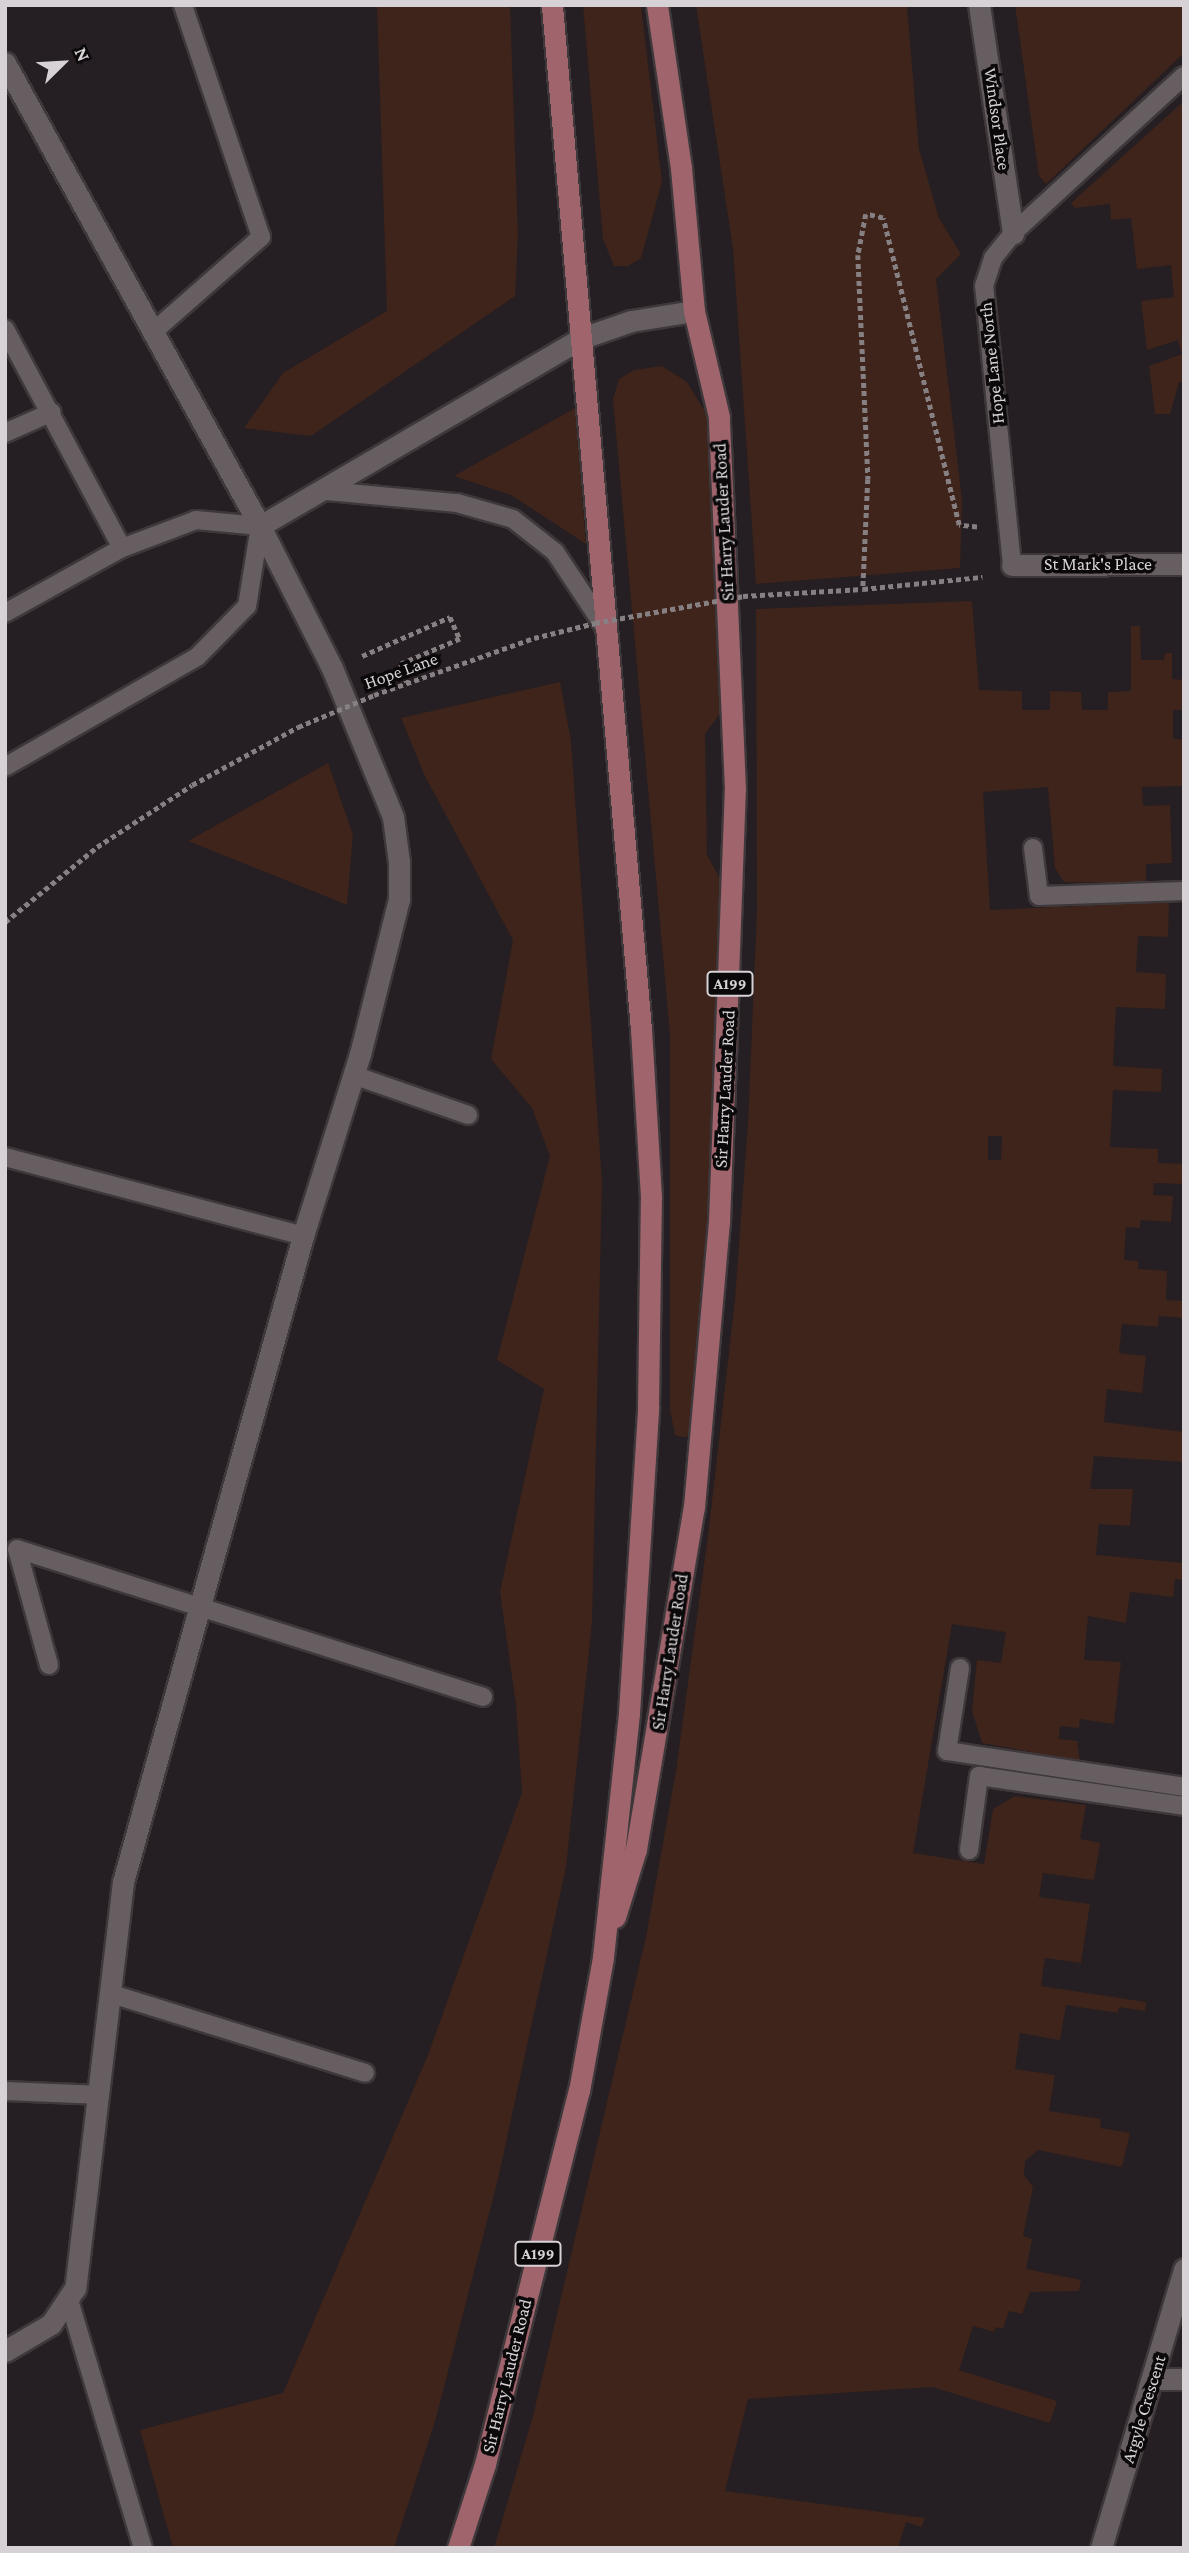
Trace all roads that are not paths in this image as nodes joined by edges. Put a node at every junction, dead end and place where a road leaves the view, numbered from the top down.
1 (183, 5) edge
2 (552, 5) edge
3 (657, 5) edge
4 (979, 5) edge
5 (5, 62) edge
6 (1184, 76) edge
7 (1013, 233) junction
8 (694, 311) junction
9 (5, 329) edge
10 (153, 332) junction
11 (582, 338) junction
12 (52, 412) junction
13 (5, 433) edge
14 (327, 491) junction
15 (260, 526) junction
16 (122, 548) junction
17 (1184, 564) edge
18 (1012, 565) joint
19 (5, 613) edge
20 (608, 632) junction
21 (5, 767) edge
22 (1033, 848) dead end
23 (1184, 891) edge
24 (353, 1075) junction
25 (468, 1115) dead end
26 (5, 1157) edge
27 (303, 1236) junction
28 (202, 1609) junction
29 (49, 1665) dead end
30 (960, 1668) dead end
31 (483, 1697) dead end
32 (1184, 1787) edge
33 (1184, 1806) edge
34 (969, 1850) dead end
35 (603, 1956) junction
36 (112, 1994) junction
37 (365, 2073) dead end
38 (5, 2091) edge
39 (99, 2095) junction
40 (1184, 2269) edge
41 (69, 2300) junction
42 (5, 2351) edge
43 (1153, 2379) junction
44 (1184, 2379) edge
45 (143, 2548) edge
46 (458, 2548) edge
47 (1101, 2548) edge

1 - 10 lane
2 - 11 main road, Sir Harry Lauder Road / A199
3 - 8 main road, Sir Harry Lauder Road / A199
4 - 7 street, Windsor Place
5 - 10 street
6 - 7 lane, Hope Lane North
7 - 18 lane, Hope Lane North
8 - 11 street
8 - 35 main road, Sir Harry Lauder Road / A199
9 - 12 lane
10 - 15 street
11 - 14 street
11 - 20 main road, Sir Harry Lauder Road / A199
12 - 13 lane
12 - 16 lane
14 - 15 street
14 - 20 lane
15 - 16 lane
15 - 21 lane
15 - 24 street
16 - 19 lane
17 - 18 street, St Mark's Place
20 - 35 main road, Sir Harry Lauder Road / A199
22 - 23 lane
24 - 25 lane
24 - 27 street
26 - 27 lane
27 - 28 street
28 - 29 lane
28 - 31 lane
28 - 36 street
30 - 32 lane
33 - 34 lane
35 - 46 main road, Sir Harry Lauder Road / A199
36 - 37 lane
36 - 39 street
38 - 39 lane
39 - 41 street
40 - 43 street, Argyle Crescent
41 - 42 street
41 - 45 lane
43 - 44 street
43 - 47 street, Argyle Crescent

